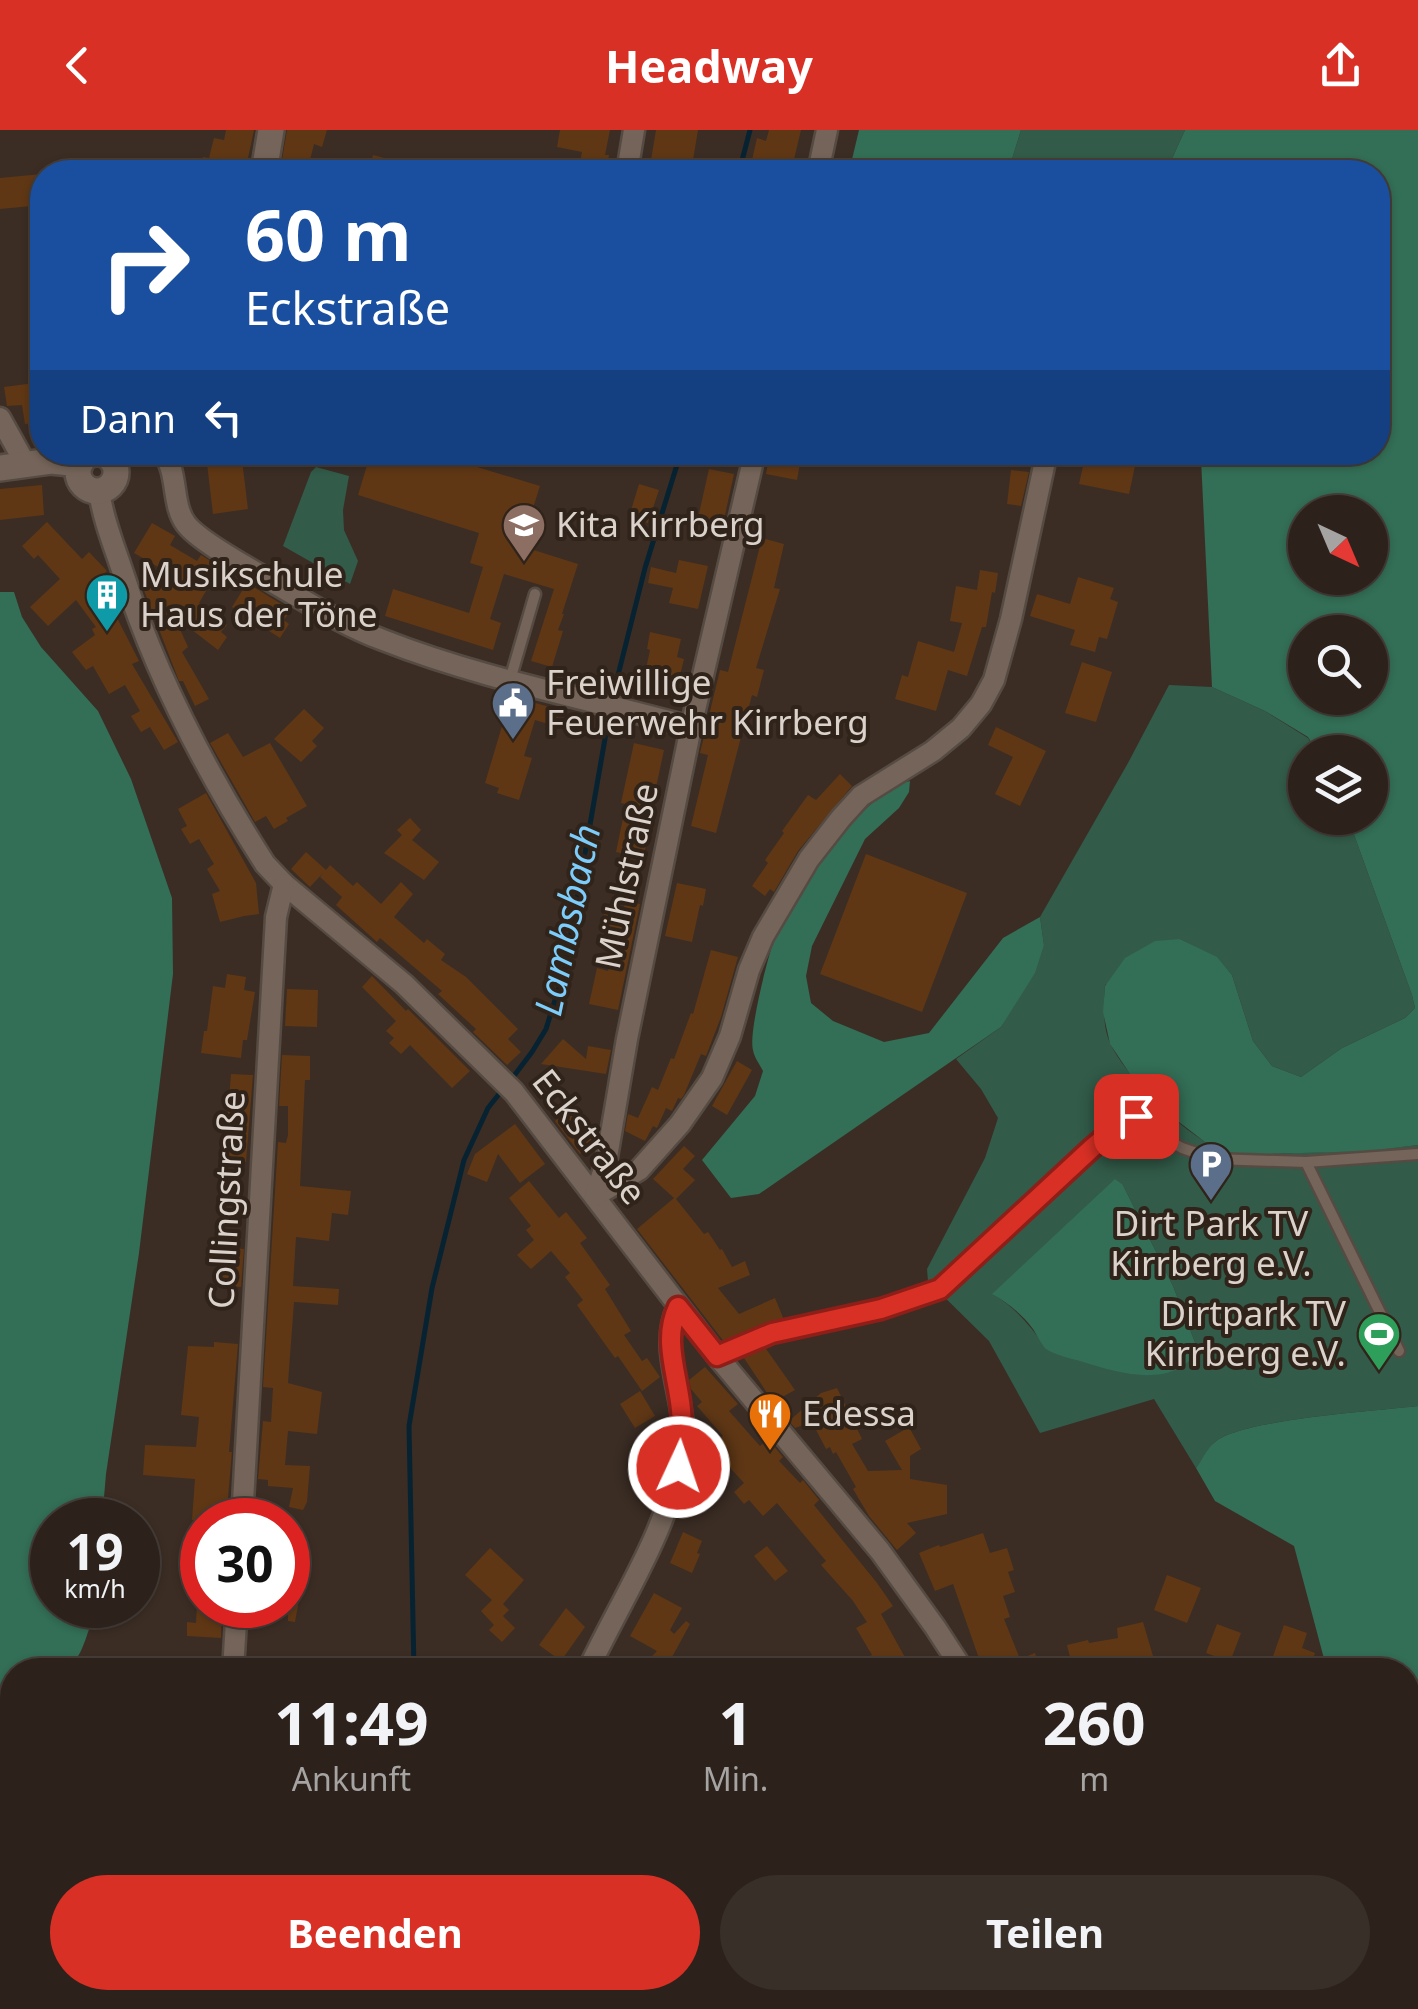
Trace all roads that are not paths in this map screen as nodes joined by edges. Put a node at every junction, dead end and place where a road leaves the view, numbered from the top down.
1 (271, 130) edge
2 (634, 130) edge
3 (827, 130) edge
4 (266, 160) edge
5 (629, 160) edge
6 (821, 160) edge
7 (0, 418) edge
8 (80, 465) edge
9 (118, 465) edge
10 (170, 465) edge
11 (752, 465) edge
12 (1044, 465) edge
13 (12, 466) edge
14 (99, 491) junction
15 (535, 594) dead end
16 (510, 680) junction
17 (691, 727) junction
18 (284, 884) junction
19 (1418, 1154) edge
20 (1306, 1162) junction
21 (595, 1196) junction
22 (678, 1307) junction
23 (1399, 1351) dead end
24 (717, 1356) junction
25 (243, 1498) edge
26 (236, 1628) edge
27 (234, 1658) edge
28 (594, 1658) edge
29 (955, 1658) edge

1 - 4 street
2 - 5 street
3 - 6 street
7 - 13 street
8 - 14 street
9 - 14 street
10 - 16 street
11 - 17 street, Mühlstraße
12 - 21 street
14 - 18 street, Eckstraße
15 - 16 lane
16 - 17 street
17 - 21 street, Mühlstraße
18 - 21 street, Eckstraße
18 - 25 street, Collingstraße
19 - 20 lane
20 - 23 lane
20 - 24 lane
21 - 22 street, Eckstraße
22 - 24 street, Eckstraße
22 - 28 street
24 - 29 street, Eckstraße
26 - 27 street

